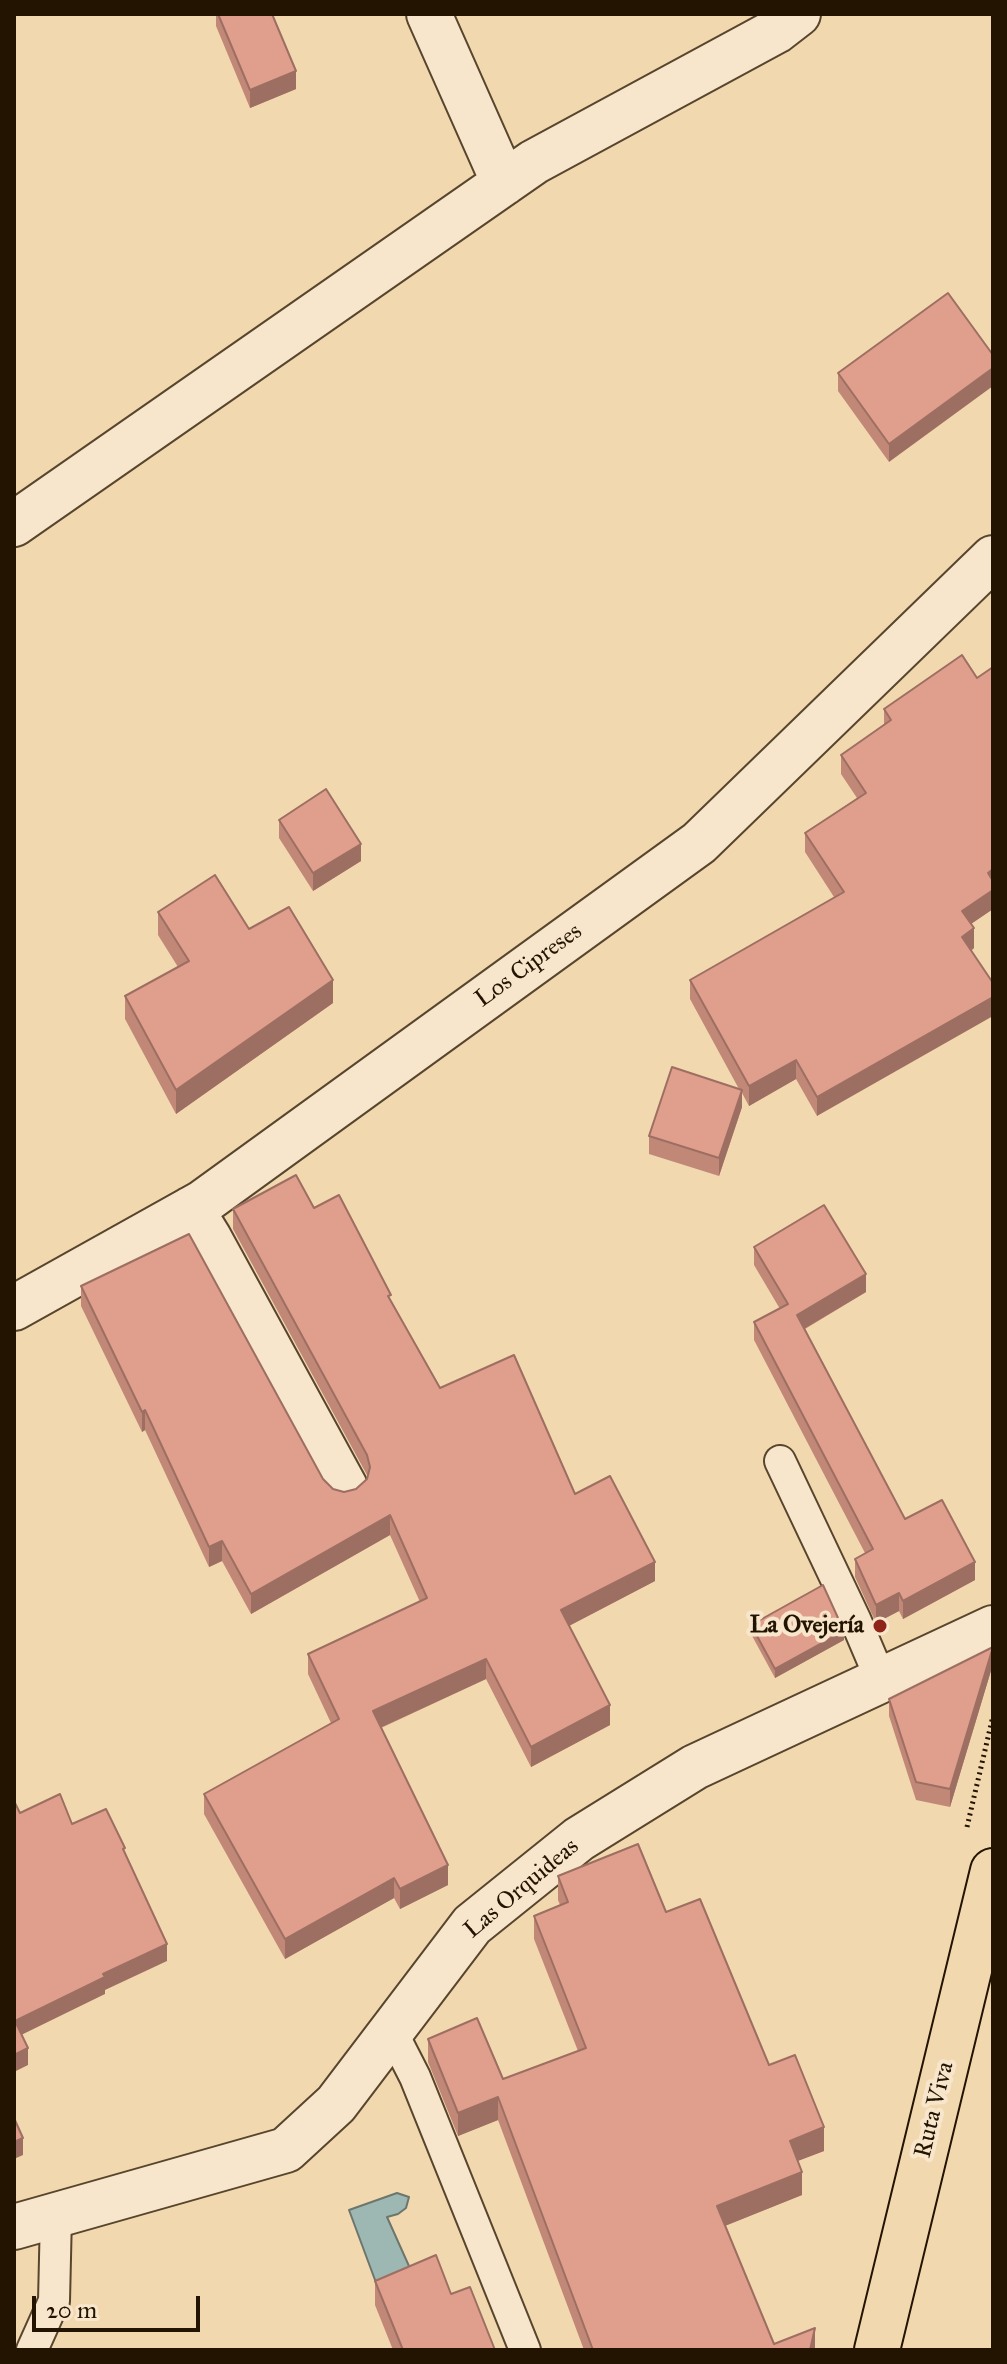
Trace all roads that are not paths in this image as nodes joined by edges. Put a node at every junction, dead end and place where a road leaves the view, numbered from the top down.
1 (429, 14) edge
2 (798, 14) edge
3 (504, 183) junction
4 (14, 524) edge
5 (993, 558) edge
6 (191, 1209) junction
7 (14, 1308) edge
8 (780, 1461) dead end
9 (345, 1487) dead end
10 (993, 1628) edge
11 (881, 1680) junction
12 (993, 1871) edge
13 (392, 2032) junction
14 (56, 2215) junction
15 (14, 2227) edge
16 (32, 2350) edge
17 (525, 2350) edge
18 (877, 2350) edge

1 - 3 street
2 - 3 street
3 - 4 street
5 - 6 street, Los Cipreses
6 - 7 street, Los Cipreses
6 - 9 street
8 - 11 lane
10 - 11 street, Las Orquideas
11 - 13 street, Las Orquideas
12 - 18 main road, Ruta Viva
13 - 14 street, Las Orquideas
13 - 17 lane
14 - 15 street, Las Orquideas
14 - 16 lane

